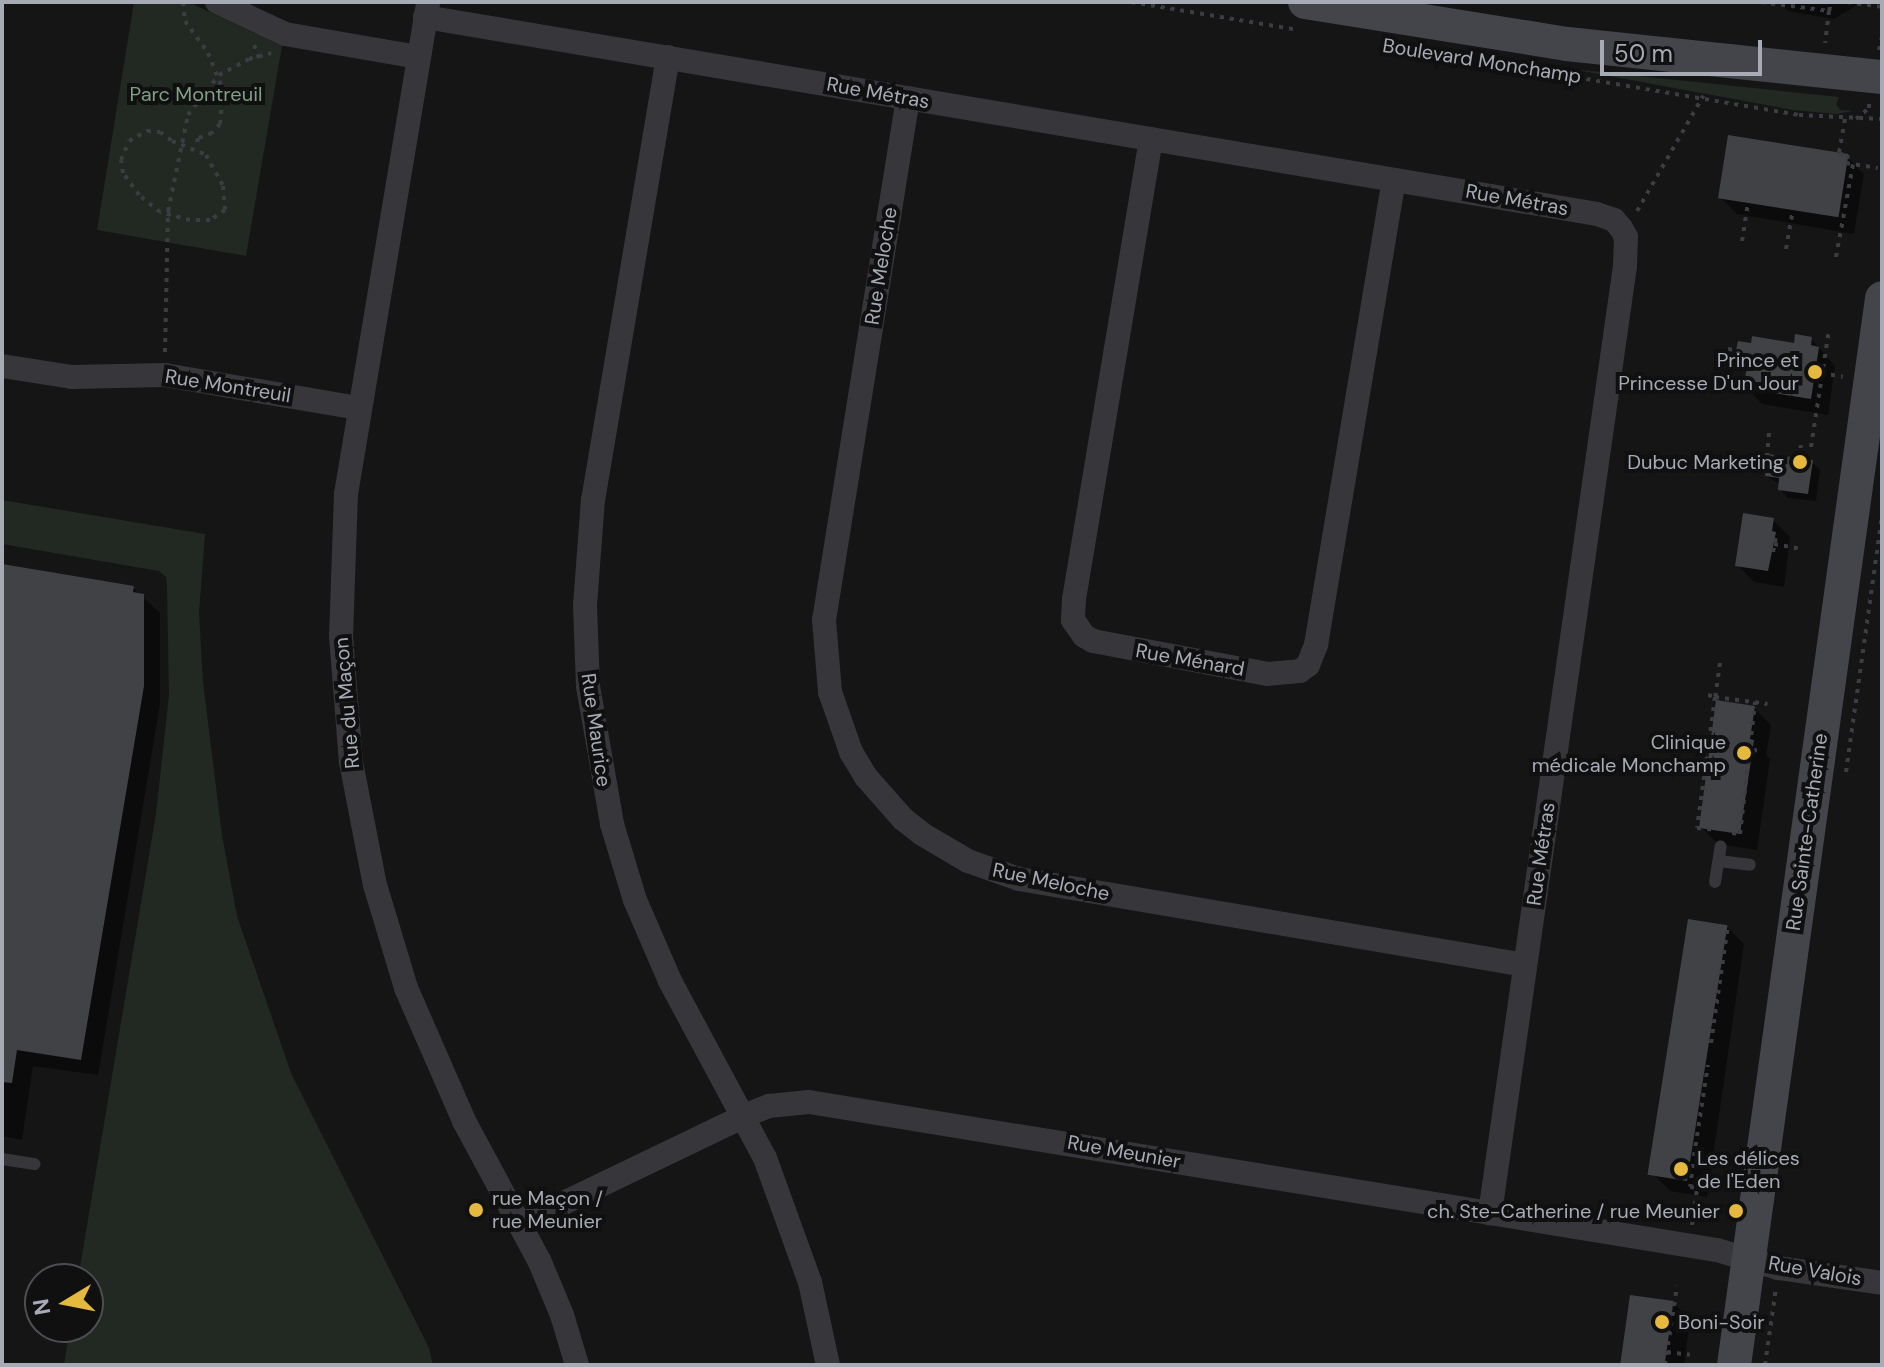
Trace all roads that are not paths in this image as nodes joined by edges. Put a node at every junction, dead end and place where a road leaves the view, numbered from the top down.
1 (217, 2) edge
2 (427, 10) edge
3 (1303, 16) edge
4 (418, 57) junction
5 (668, 57) junction
6 (1877, 75) edge
7 (908, 98) junction
8 (1151, 139) junction
9 (1394, 180) junction
10 (1882, 298) edge
11 (2, 366) edge
12 (358, 408) junction
13 (1721, 846) dead end
14 (1719, 861) junction
15 (1750, 865) dead end
16 (1715, 882) dead end
17 (1525, 965) junction
18 (744, 1116) junction
19 (2, 1159) edge
20 (35, 1164) dead end
21 (1490, 1213) junction
22 (522, 1223) junction
23 (1748, 1258) junction
24 (1882, 1283) edge
25 (577, 1365) edge
26 (828, 1365) edge
27 (1734, 1365) edge

1 - 4 street
2 - 4 street, Rue du Maçon
2 - 5 street, Rue Métras
3 - 6 street, Boulevard Monchamp
4 - 12 street, Rue du Maçon
5 - 7 street, Rue Métras
5 - 18 street, Rue Maurice
7 - 8 street, Rue Métras
7 - 17 street, Rue Meloche
8 - 9 street, Rue Métras
8 - 9 street, Rue Ménard
9 - 17 street, Rue Métras
10 - 23 street, Rue Sainte-Catherine
11 - 12 street, Rue Montreuil
12 - 22 street, Rue du Maçon
13 - 14 lane
14 - 15 lane
14 - 16 lane
17 - 21 street, Rue Métras
18 - 21 street, Rue Meunier
18 - 22 street, Rue Meunier
18 - 26 street, Rue Maurice
19 - 20 lane
21 - 23 street, Rue Meunier
22 - 25 street, Rue du Maçon
23 - 24 street, Rue Valois
23 - 27 street, Rue Sainte-Catherine

